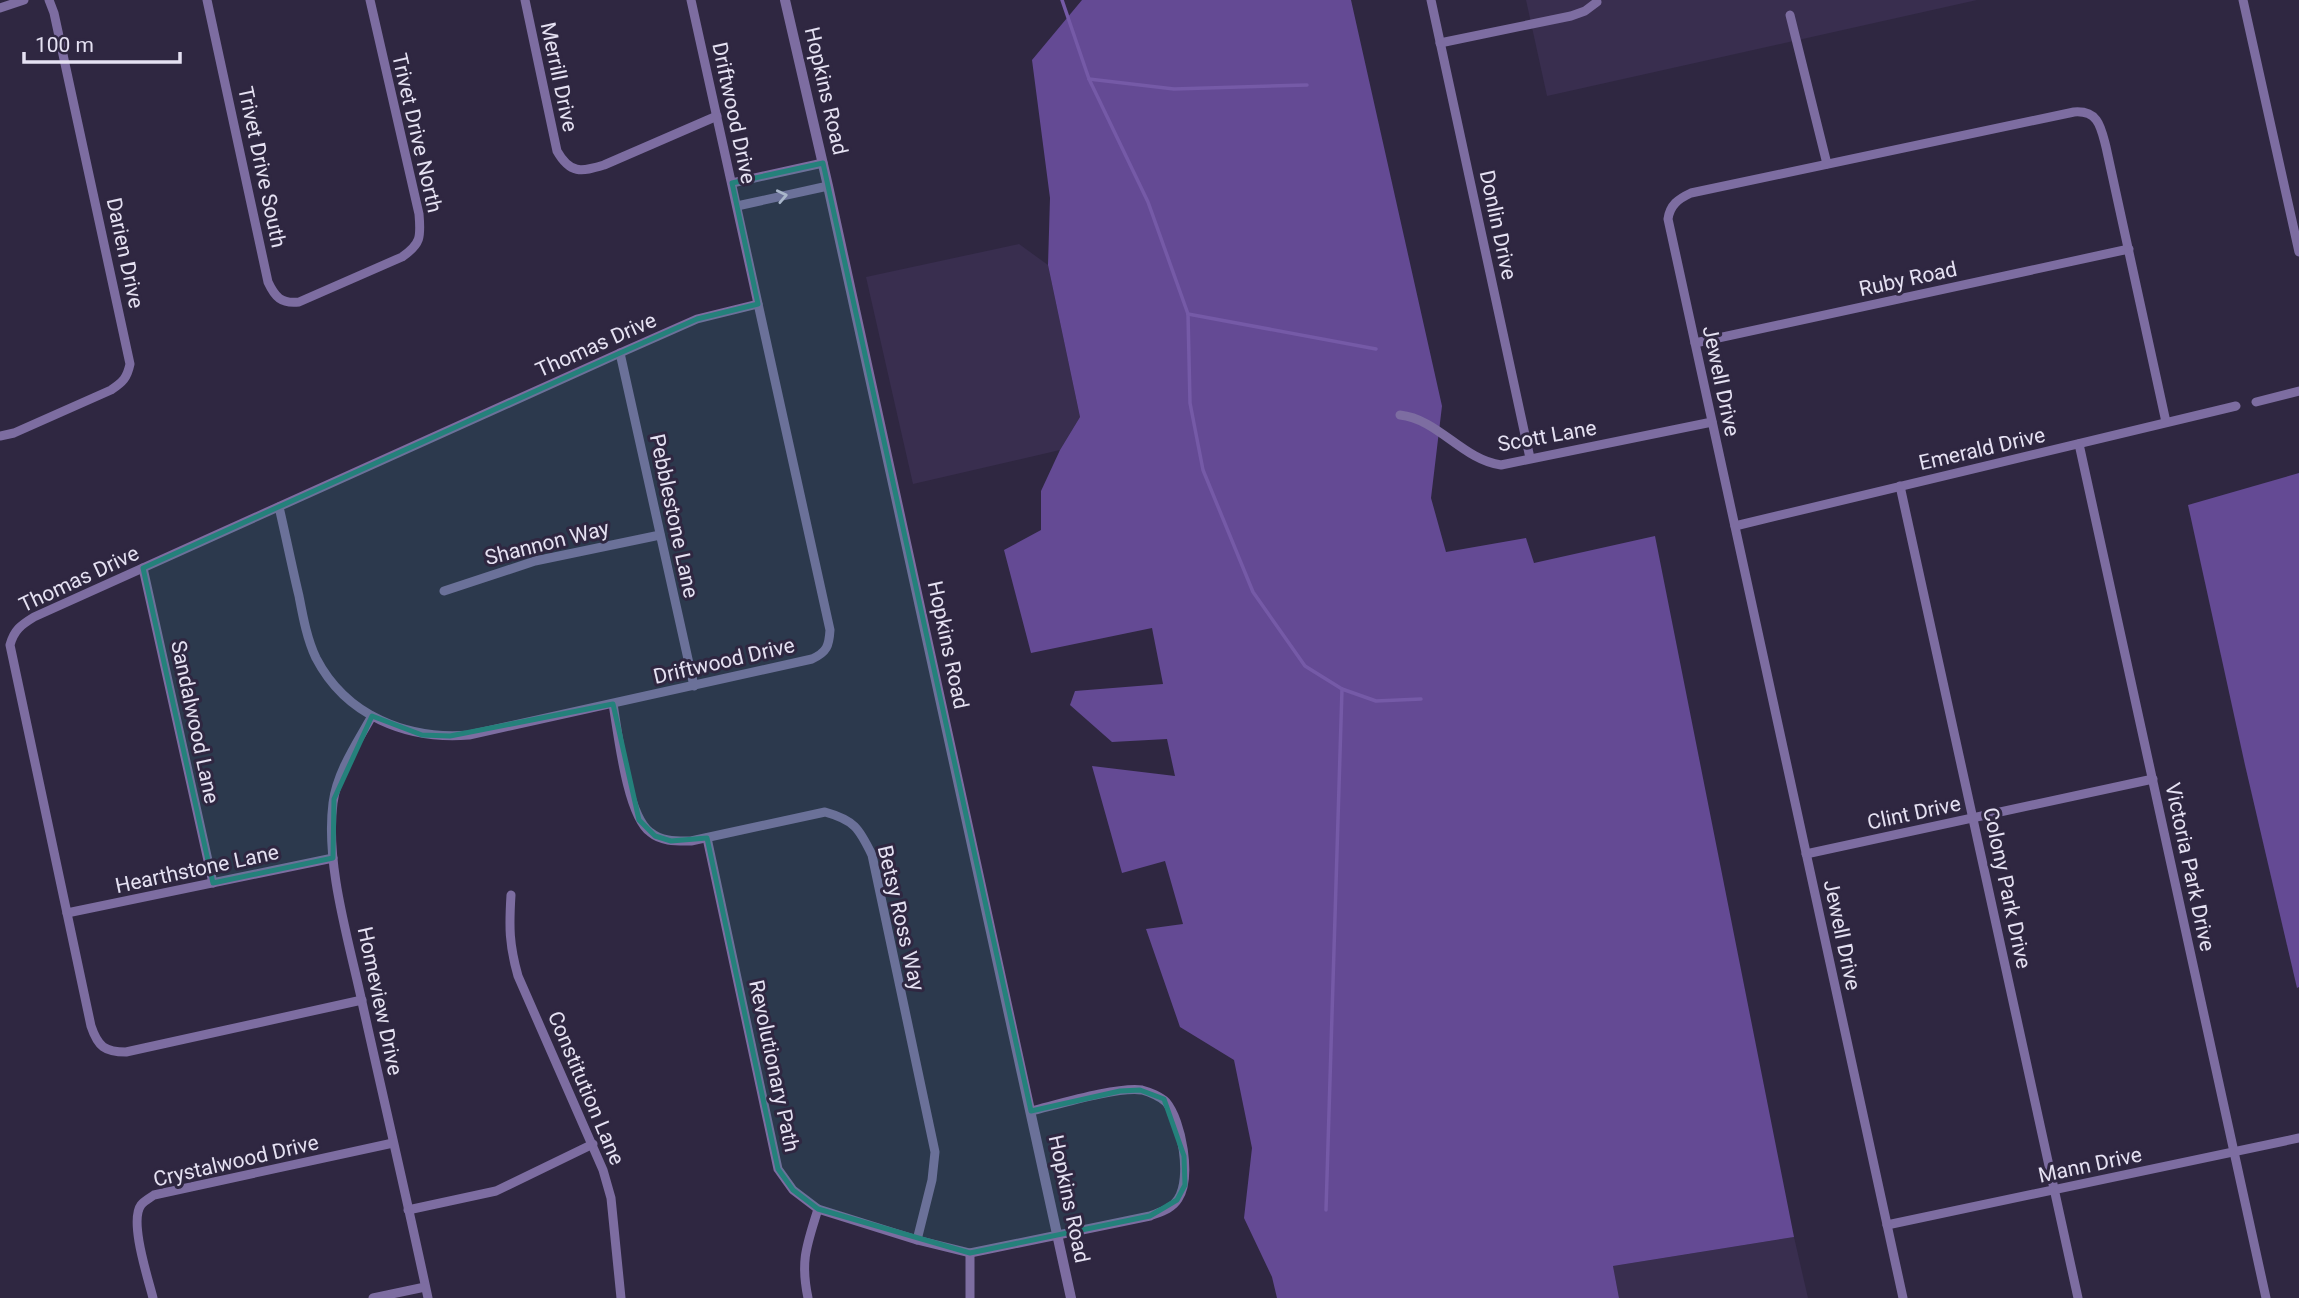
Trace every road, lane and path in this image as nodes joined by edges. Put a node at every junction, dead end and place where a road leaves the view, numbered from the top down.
1 (24, 0) edge
2 (49, 0) edge
3 (207, 0) edge
4 (370, 0) edge
5 (525, 0) edge
6 (691, 0) edge
7 (785, 0) edge
8 (1431, 0) edge
9 (2243, 0) edge
10 (1597, 2) dead end
11 (0, 8) edge
12 (1790, 15) dead end
13 (1440, 43) junction
14 (717, 116) junction
15 (823, 163) junction
16 (1827, 164) junction
17 (732, 183) junction
18 (828, 186) junction
19 (737, 206) junction
20 (2129, 249) junction
21 (2299, 252) edge
22 (277, 298) joint
23 (758, 304) junction
24 (1695, 343) junction
25 (620, 353) junction
26 (2299, 391) edge
27 (2256, 402) dead end
28 (2236, 406) dead end
29 (1400, 415) dead end
30 (1712, 422) junction
31 (2166, 422) junction
32 (0, 436) edge
33 (2079, 444) junction
34 (1530, 458) junction
35 (1900, 486) junction
36 (279, 508) junction
37 (1735, 526) junction
38 (660, 535) junction
39 (143, 568) junction
40 (444, 591) dead end
41 (694, 686) junction
42 (613, 704) junction
43 (372, 716) junction
44 (2153, 779) junction
45 (1973, 818) junction
46 (707, 838) junction
47 (1806, 854) junction
48 (333, 858) junction
49 (213, 883) junction
50 (512, 895) dead end
51 (67, 914) junction
52 (362, 1000) junction
53 (1031, 1111) junction
54 (2299, 1138) edge
55 (393, 1143) junction
56 (593, 1144) junction
57 (2234, 1153) junction
58 (2055, 1191) junction
59 (818, 1209) junction
60 (408, 1210) junction
61 (1887, 1225) junction
62 (1058, 1235) junction
63 (917, 1240) junction
64 (970, 1253) junction
65 (425, 1287) junction
66 (153, 1298) edge
67 (373, 1298) edge
68 (428, 1298) edge
69 (621, 1298) edge
70 (808, 1298) edge
71 (970, 1298) edge
72 (1071, 1298) edge
73 (1903, 1298) edge
74 (2078, 1298) edge
75 (2266, 1298) edge

1 - 11 street
2 - 32 street, Darien Drive
3 - 22 street, Trivet Drive South
4 - 22 street, Trivet Drive North
5 - 14 street, Merrill Drive
6 - 14 street, Driftwood Drive
7 - 15 street, Hopkins Road
8 - 13 street, Donlin Drive
9 - 21 street
10 - 13 street
12 - 16 street
13 - 34 street, Donlin Drive
14 - 17 street, Driftwood Drive
15 - 17 street
15 - 18 street, Hopkins Road
16 - 20 street, Jewell Drive
16 - 24 street, Jewell Drive
17 - 19 street, Driftwood Drive
19 -> 18 street
18 - 53 street, Hopkins Road
19 - 23 street, Driftwood Drive
20 - 24 street, Ruby Road
20 - 31 street, Jewell Drive
23 - 25 street, Thomas Drive
23 - 41 street, Driftwood Drive
24 - 30 street, Jewell Drive
25 - 36 street, Thomas Drive
25 - 38 street, Pebblestone Lane
26 - 27 street
28 - 31 street, Emerald Drive
29 - 34 street, Scott Lane
30 - 34 street, Scott Lane
30 - 37 street, Jewell Drive
31 - 33 street, Emerald Drive
33 - 35 street, Emerald Drive
33 - 44 street, Victoria Park Drive
35 - 37 street, Emerald Drive
35 - 45 street, Colony Park Drive
36 - 39 street, Thomas Drive
36 - 43 street, Driftwood Drive
37 - 47 street, Jewell Drive
38 - 40 street, Shannon Way
38 - 41 street, Pebblestone Lane
39 - 49 street, Sandalwood Lane
39 - 51 street, Thomas Drive
41 - 42 street, Driftwood Drive
42 - 43 street, Driftwood Drive
42 - 46 street, Betsy Ross Way
43 - 48 street, Homeview Drive
44 - 45 street, Clint Drive
44 - 57 street, Victoria Park Drive
45 - 47 street, Clint Drive
45 - 58 street, Colony Park Drive
46 - 59 street, Revolutionary Path
46 - 63 street, Betsy Ross Way
47 - 61 street, Jewell Drive
48 - 49 street, Hearthstone Lane
48 - 52 street, Homeview Drive
49 - 51 street, Hearthstone Lane
50 - 56 street, Constitution Lane
51 - 52 street, Thomas Drive
52 - 55 street, Homeview Drive
53 - 62 street, Hopkins Road
53 - 62 street
54 - 57 street, Mann Drive
55 - 60 street, Homeview Drive
55 - 66 street, Crystalwood Drive
56 - 60 street
56 - 69 street, Constitution Lane
57 - 58 street, Mann Drive
57 - 75 street, Victoria Park Drive
58 - 61 street, Mann Drive
58 - 74 street, Colony Park Drive
59 - 63 street, Revolutionary Path
59 - 70 street
60 - 65 street, Homeview Drive
61 - 73 street, Jewell Drive
62 - 64 street, Revolutionary Path
62 - 72 street, Hopkins Road
63 - 64 street, Revolutionary Path
64 - 71 street
65 - 67 street
65 - 68 street, Homeview Drive

